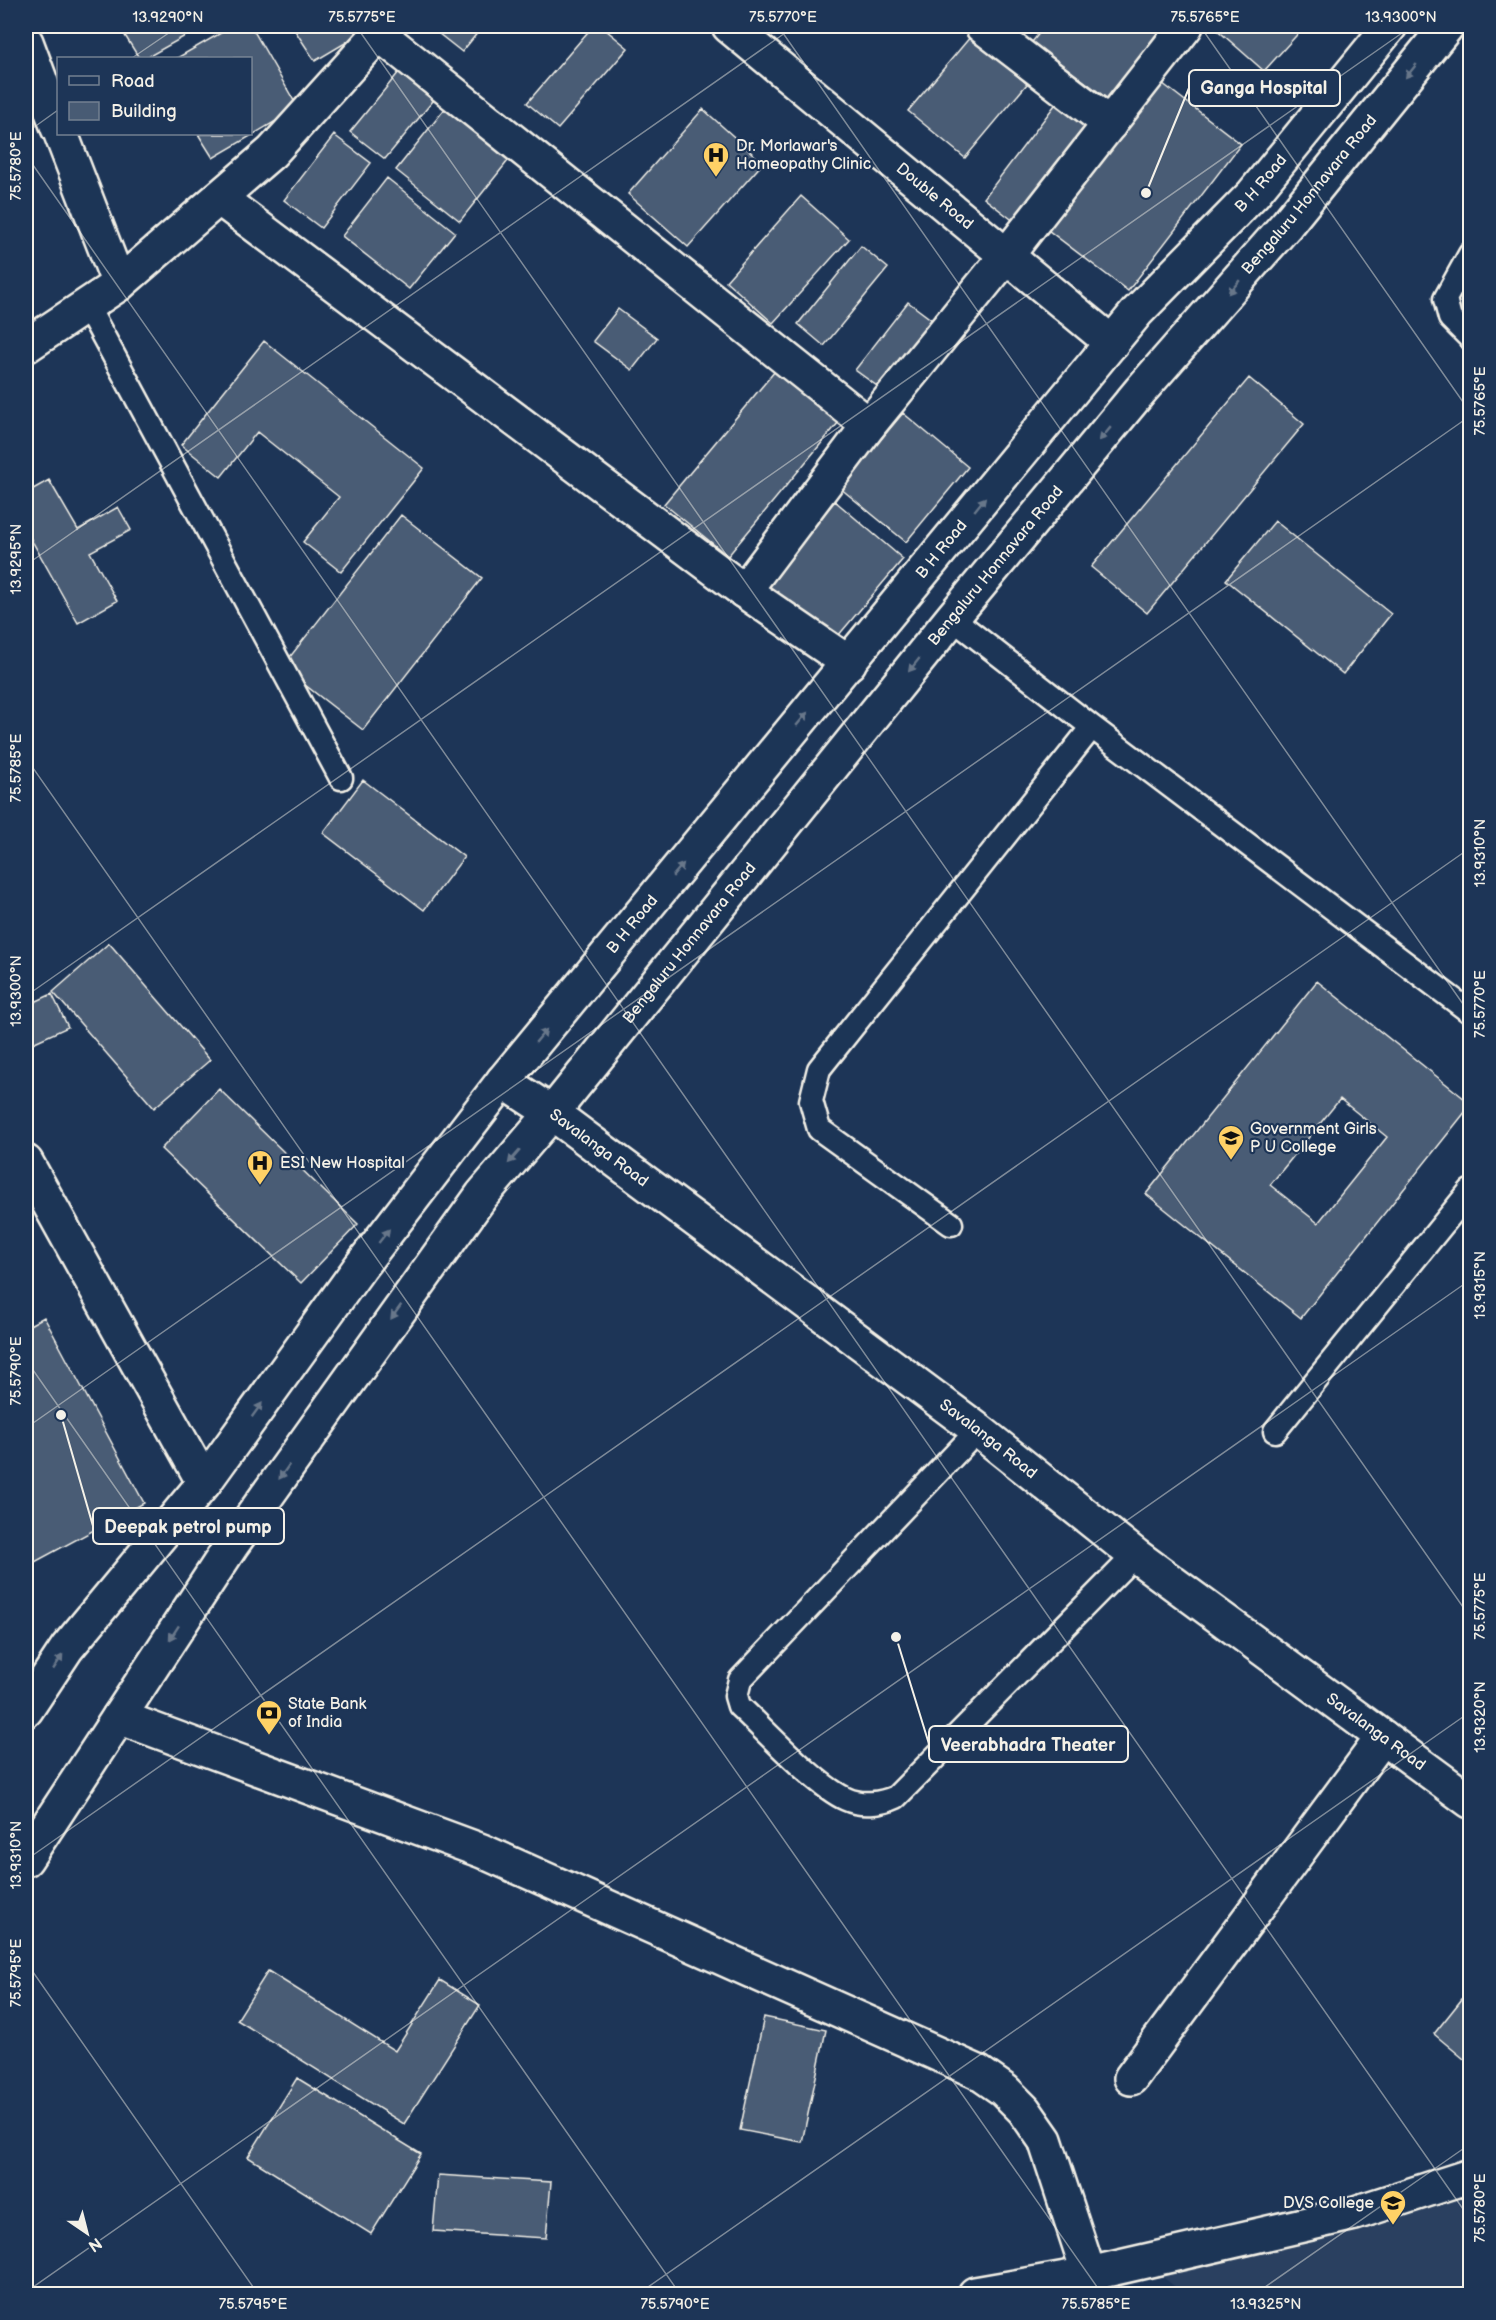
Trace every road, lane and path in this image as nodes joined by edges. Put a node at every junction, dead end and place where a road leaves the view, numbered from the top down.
1 (729, 26) edge
2 (982, 26) edge
3 (1186, 26) edge
4 (1448, 26) edge
5 (1379, 29) edge
6 (382, 30) edge
7 (26, 42) edge
8 (1110, 124) junction
9 (57, 125) edge
10 (61, 135) edge
11 (219, 198) junction
12 (1470, 254) edge
13 (1007, 255) junction
14 (119, 284) junction
15 (87, 306) junction
16 (1470, 338) edge
17 (1112, 343) junction
18 (26, 346) edge
19 (869, 424) junction
20 (744, 591) junction
21 (952, 618) junction
22 (849, 663) junction
23 (1092, 727) junction
24 (341, 778) dead end
25 (1470, 1012) edge
26 (503, 1081) junction
27 (552, 1113) junction
28 (26, 1162) edge
29 (1470, 1191) edge
30 (951, 1224) dead end
31 (978, 1430) junction
32 (1275, 1431) dead end
33 (204, 1483) junction
34 (1135, 1555) junction
35 (26, 1710) edge
36 (118, 1717) junction
37 (1383, 1737) junction
38 (1470, 1801) edge
39 (26, 1859) edge
40 (1131, 2078) dead end
41 (1470, 2176) edge
42 (1089, 2274) junction
43 (975, 2295) edge

1 - 13 street, Double Road
2 - 8 street
3 - 8 street
4 -> 21 street, Bengaluru Honnavara Road
5 - 17 street, B H Road
6 - 11 street
6 - 19 street
7 - 9 street
8 - 13 street
10 - 14 street
11 - 14 street
11 - 20 street
12 - 16 lane
13 - 17 street, Double Road
13 - 19 street
14 - 15 street
15 - 18 street
15 - 24 lane
22 -> 17 street, B H Road
19 - 20 street
20 - 22 street
21 - 23 lane
21 -> 27 street, Bengaluru Honnavara Road
26 -> 22 street, B H Road
23 - 25 lane
23 - 30 lane
26 - 27 street, Savalanga Road
33 -> 26 street, B H Road
27 - 31 street, Savalanga Road
27 -> 36 street, Bengaluru Honnavara Road
28 - 33 street
29 - 32 lane
31 - 34 street, Savalanga Road
31 - 34 lane
35 -> 33 street, B H Road
34 - 37 street, Savalanga Road
36 - 39 street, Bengaluru Honnavara Road
36 - 42 street
37 - 38 street, Savalanga Road
37 - 40 street
41 - 42 street
42 - 43 street

